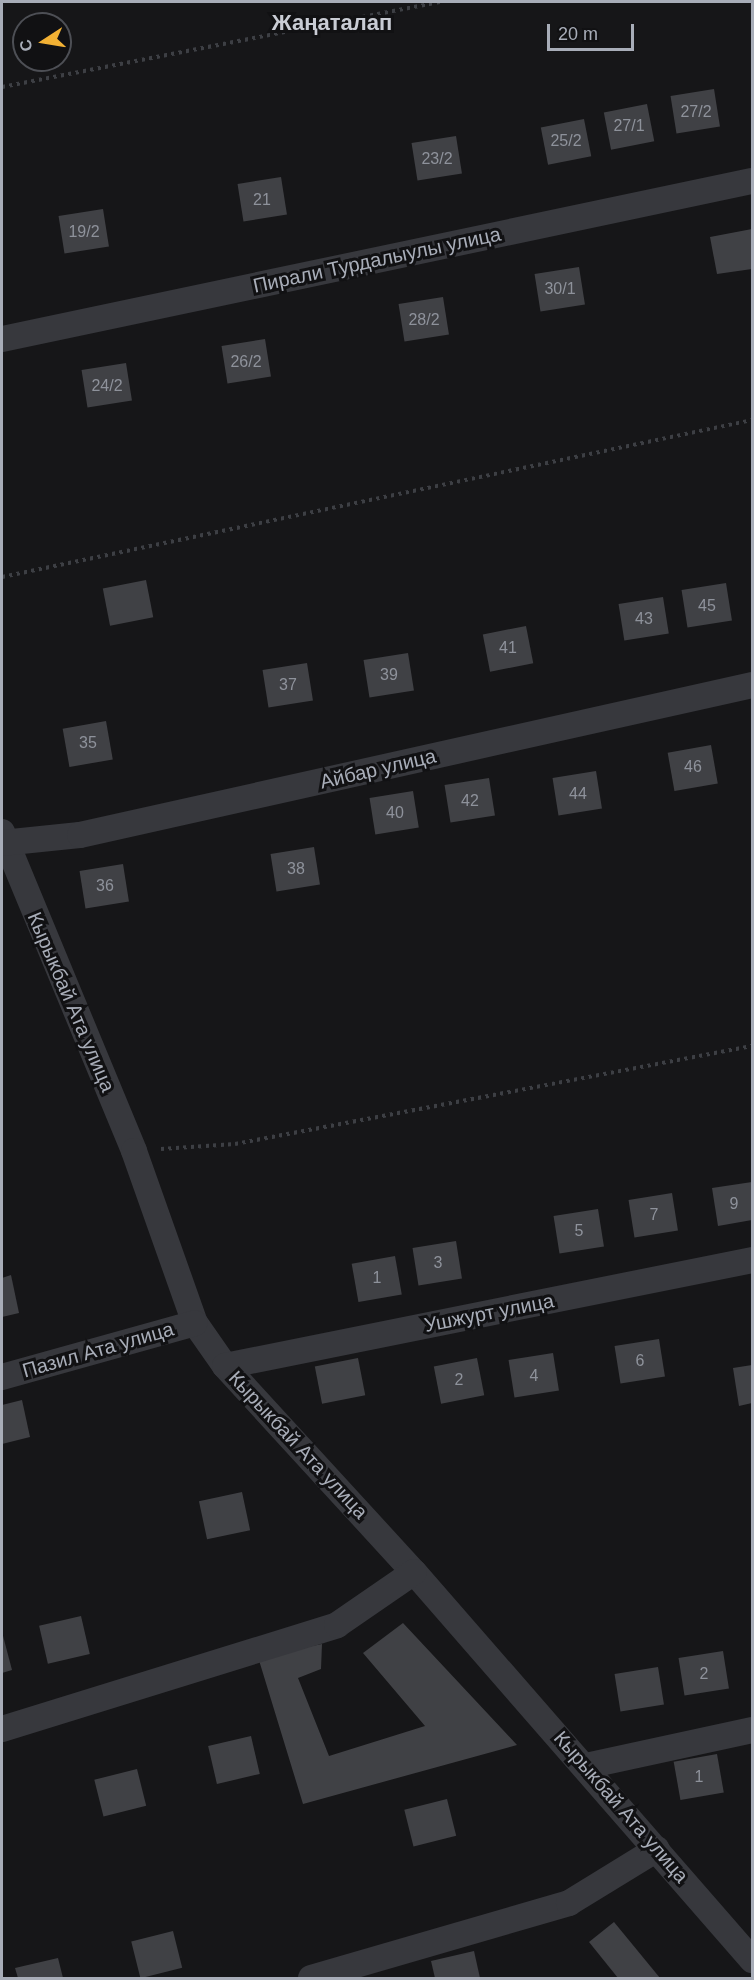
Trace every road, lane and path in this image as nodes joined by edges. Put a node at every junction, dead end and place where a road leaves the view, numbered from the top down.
1 (441, 2) edge
2 (2, 87) edge
3 (753, 181) edge
4 (2, 339) edge
5 (753, 420) edge
6 (2, 577) edge
7 (753, 685) edge
8 (2, 839) edge
9 (753, 1046) edge
10 (134, 1151) junction
11 (753, 1260) edge
12 (195, 1323) junction
13 (225, 1366) junction
14 (2, 1377) edge
15 (414, 1572) junction
16 (2, 1728) edge
17 (753, 1730) edge
18 (586, 1766) junction
19 (657, 1849) junction
20 (753, 1960) edge
21 (311, 1978) edge

1 - 2 path
3 - 4 street, Пирали Турдалыулы улица
5 - 6 path
7 - 8 street, Айбар улица
8 - 10 street, Кырыкбай Ата улица
9 - 10 path
10 - 12 street, Кырыкбай Ата улица
11 - 13 street, Ушжурт улица
12 - 13 street, Кырыкбай Ата улица
12 - 14 street, Пазил Ата улица
13 - 15 street, Кырыкбай Ата улица
15 - 16 street
15 - 18 street, Кырыкбай Ата улица
17 - 18 street
18 - 19 street, Кырыкбай Ата улица
19 - 20 street, Кырыкбай Ата улица
19 - 21 street

